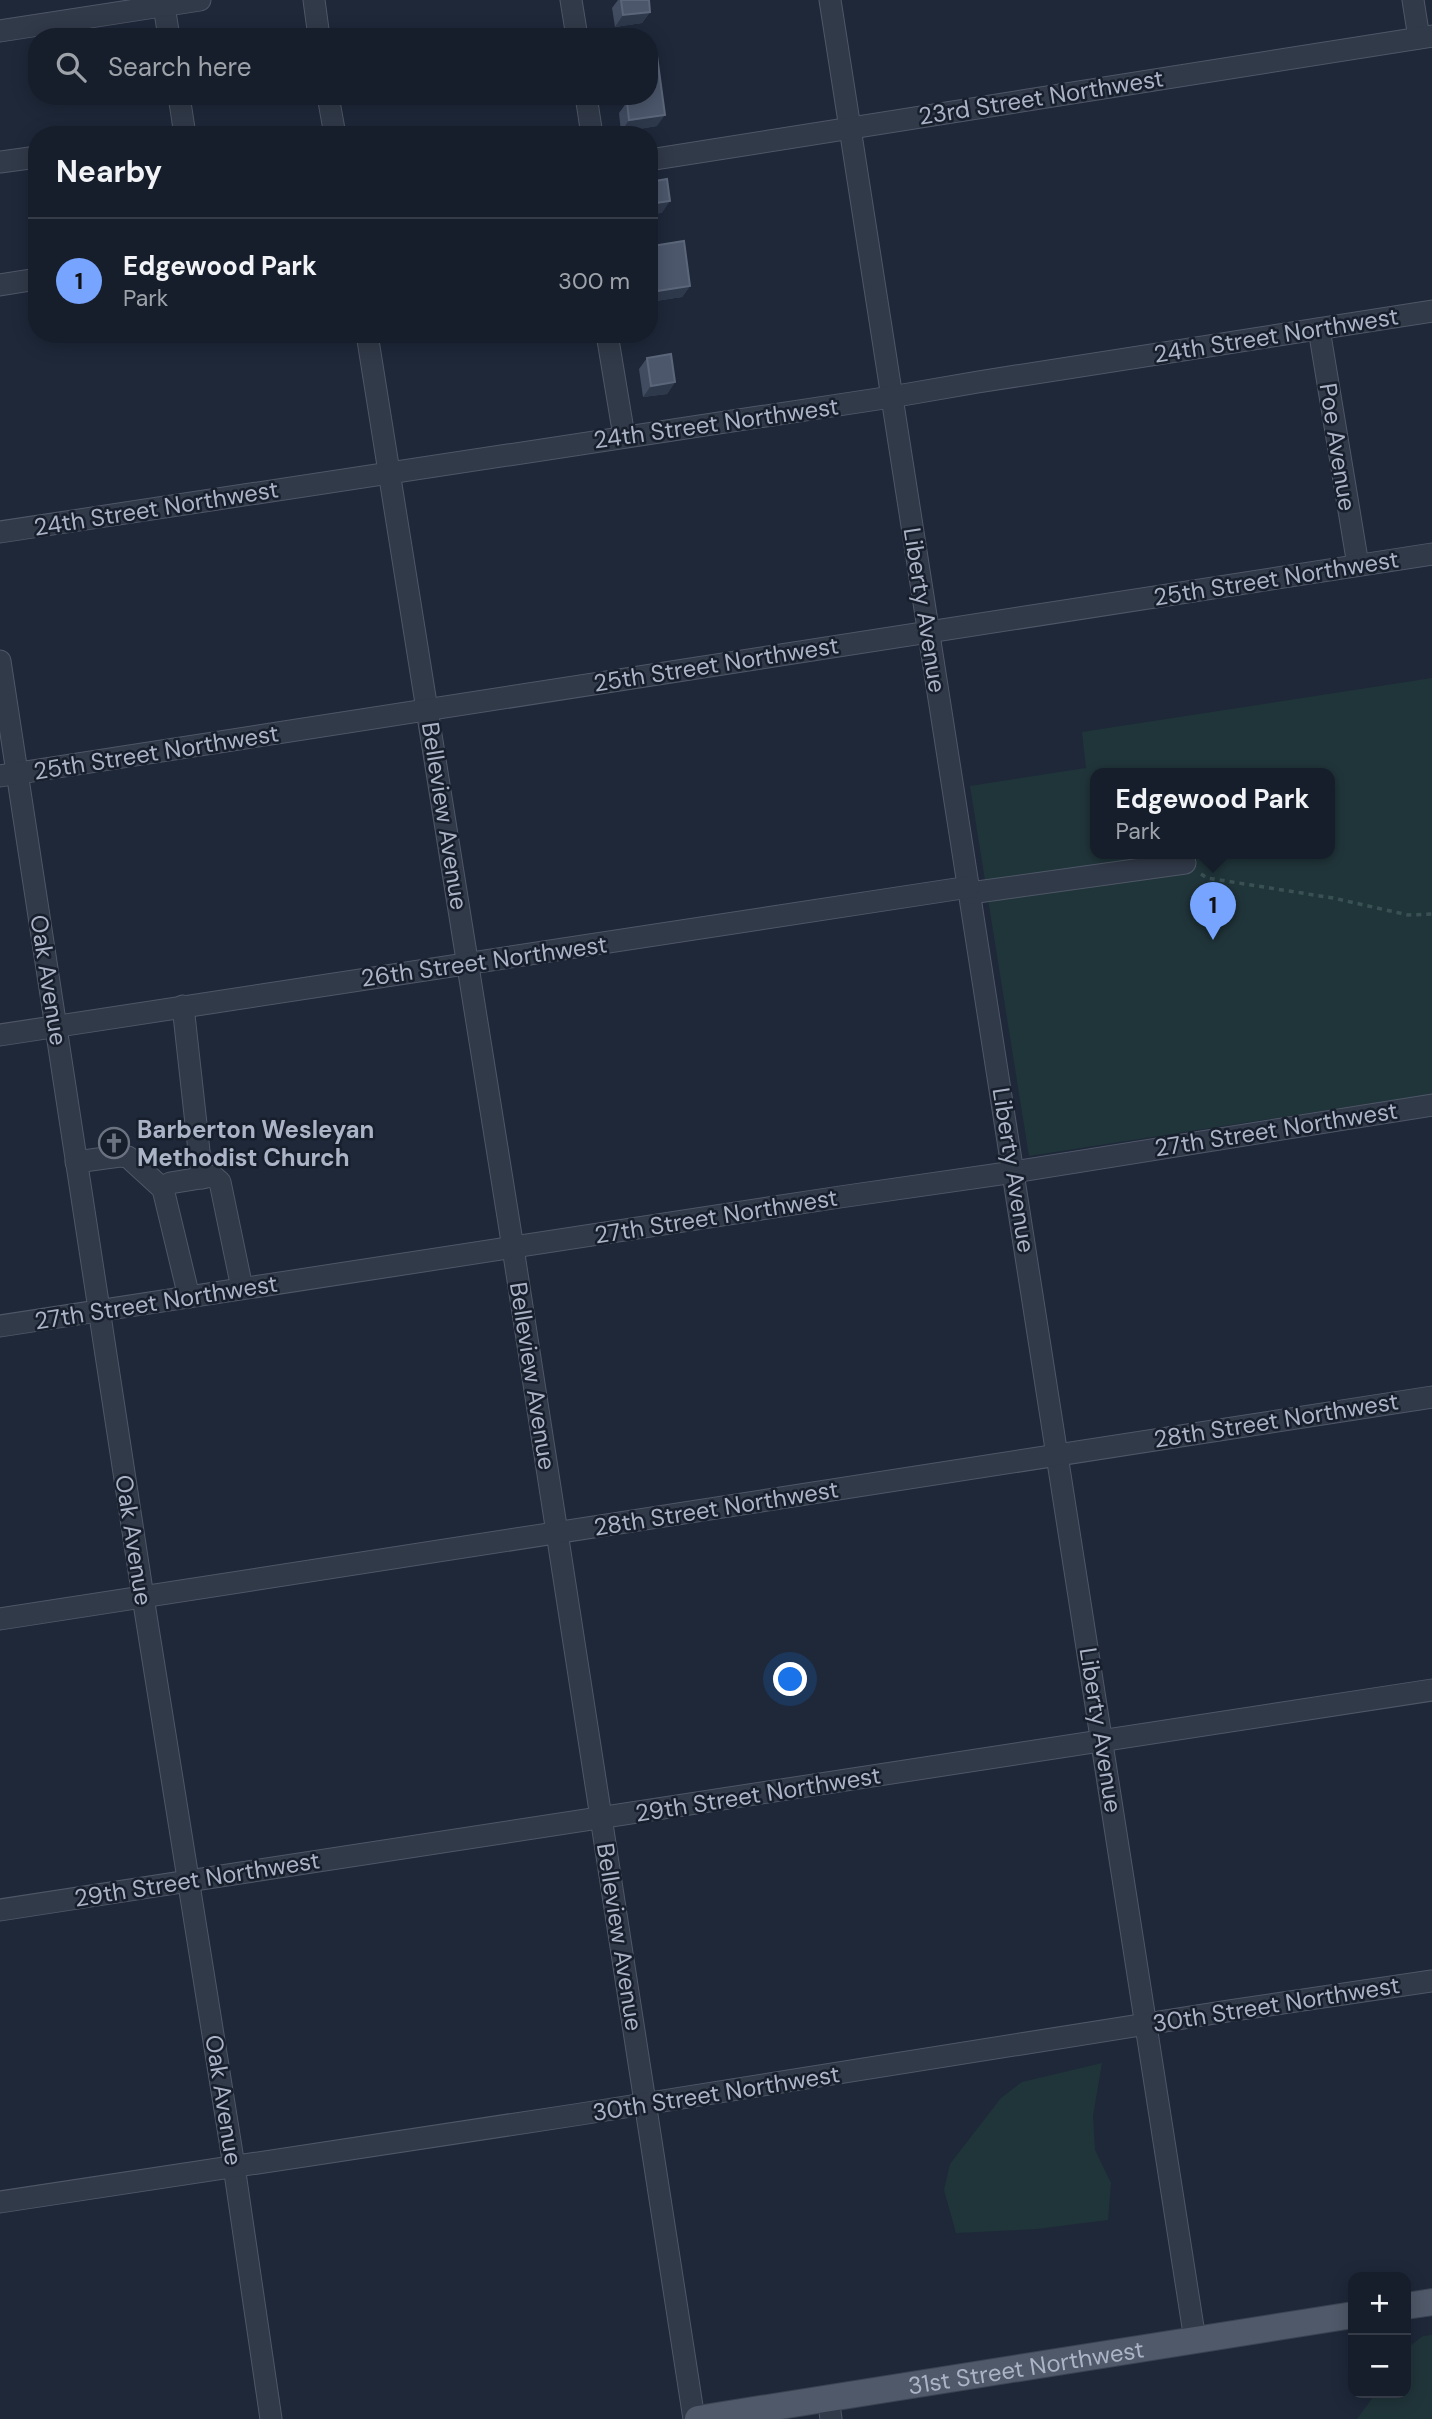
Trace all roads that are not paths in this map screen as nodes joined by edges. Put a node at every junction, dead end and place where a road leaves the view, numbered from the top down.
1 (199, 0) edge
2 (314, 0) edge
3 (571, 0) edge
4 (830, 0) edge
5 (164, 6) junction
6 (1420, 6) edge
7 (168, 28) edge
8 (318, 28) edge
9 (576, 28) edge
10 (0, 31) edge
11 (1425, 37) edge
12 (179, 105) edge
13 (329, 105) edge
14 (587, 105) edge
15 (180, 126) edge
16 (333, 126) edge
17 (591, 126) edge
18 (849, 127) junction
19 (28, 158) edge
20 (658, 159) edge
21 (0, 162) edge
22 (28, 280) edge
23 (0, 285) edge
24 (1432, 311) edge
25 (1319, 329) junction
26 (368, 343) edge
27 (608, 343) edge
28 (891, 397) junction
29 (624, 436) junction
30 (389, 474) junction
31 (0, 532) edge
32 (1432, 554) edge
33 (1357, 565) junction
34 (929, 632) junction
35 (0, 661) edge
36 (428, 710) junction
37 (9, 775) edge
38 (1185, 863) road end
39 (969, 890) junction
40 (468, 963) junction
41 (183, 1006) junction
42 (56, 1026) junction
43 (0, 1035) edge
44 (1432, 1104) edge
45 (76, 1162) junction
46 (1014, 1172) junction
47 (202, 1178) junction
48 (163, 1189) junction
49 (513, 1248) junction
50 (242, 1289) junction
51 (190, 1297) junction
52 (99, 1311) junction
53 (0, 1326) edge
54 (1432, 1397) edge
55 (1058, 1454) junction
56 (557, 1534) junction
57 (143, 1597) junction
58 (0, 1619) edge
59 (1432, 1690) edge
60 (1102, 1741) junction
61 (601, 1818) junction
62 (189, 1880) junction
63 (0, 1910) edge
64 (1432, 1981) edge
65 (1148, 2024) junction
66 (645, 2104) junction
67 (234, 2166) junction
68 (0, 2203) edge
69 (1432, 2302) edge
70 (1411, 2305) edge
71 (1348, 2316) edge
72 (1195, 2340) junction
73 (830, 2409) edge
74 (708, 2418) edge
75 (271, 2419) edge

1 - 5 street
2 - 8 street
3 - 9 street
4 - 18 street, Liberty Avenue
5 - 7 street
5 - 10 street
6 - 11 street
11 - 18 street, 23rd Street Northwest
12 - 15 street
13 - 16 street
14 - 17 street
18 - 20 street, 23rd Street Northwest
18 - 28 street, Liberty Avenue
19 - 21 street
22 - 23 street
24 - 25 street, 24th Street Northwest
25 - 28 street, 24th Street Northwest
25 - 33 street, Poe Avenue
26 - 30 street, Belleview Avenue
27 - 29 street
28 - 29 street, 24th Street Northwest
28 - 34 street, Liberty Avenue
29 - 30 street, 24th Street Northwest
30 - 31 street, 24th Street Northwest
30 - 36 street, Belleview Avenue
32 - 33 street, 25th Street Northwest
33 - 34 street, 25th Street Northwest
34 - 36 street, 25th Street Northwest
34 - 39 street, Liberty Avenue
35 - 37 street, Oak Avenue
36 - 37 street, 25th Street Northwest
36 - 40 street, Belleview Avenue
37 - 42 street, Oak Avenue
38 - 39 street, 26th Street Northwest
39 - 40 street, 26th Street Northwest
39 - 46 street, Liberty Avenue
40 - 41 street, 26th Street Northwest
40 - 49 street, Belleview Avenue
41 - 42 street, 26th Street Northwest
41 - 47 street
42 - 43 street, 26th Street Northwest
42 - 45 street, Oak Avenue
44 - 46 street, 27th Street Northwest
45 - 48 street
45 - 52 street, Oak Avenue
46 - 49 street, 27th Street Northwest
46 - 55 street, Liberty Avenue
47 - 48 street
47 - 50 street
48 - 51 street
49 - 50 street, 27th Street Northwest
49 - 56 street, Belleview Avenue
50 - 51 street, 27th Street Northwest
51 - 52 street, 27th Street Northwest
52 - 53 street, 27th Street Northwest
52 - 57 street, Oak Avenue
54 - 55 street, 28th Street Northwest
55 - 56 street, 28th Street Northwest
55 - 60 street, Liberty Avenue
56 - 57 street, 28th Street Northwest
56 - 61 street, Belleview Avenue
57 - 58 street, 28th Street Northwest
57 - 62 street, Oak Avenue
59 - 60 street, 29th Street Northwest
60 - 61 street, 29th Street Northwest
60 - 65 street, Liberty Avenue
61 - 62 street, 29th Street Northwest
61 - 66 street, Belleview Avenue
62 - 63 street, 29th Street Northwest
62 - 67 street, Oak Avenue
64 - 65 street, 30th Street Northwest
65 - 66 street, 30th Street Northwest
65 - 72 street, Liberty Avenue
66 - 67 street, 30th Street Northwest
66 - 74 street, Belleview Avenue
67 - 68 street, 30th Street Northwest
67 - 75 street, Oak Avenue
69 - 70 main road
71 - 72 main road, 31st Street Northwest
72 - 73 main road, 31st Street Northwest
73 - 74 main road, 31st Street Northwest

